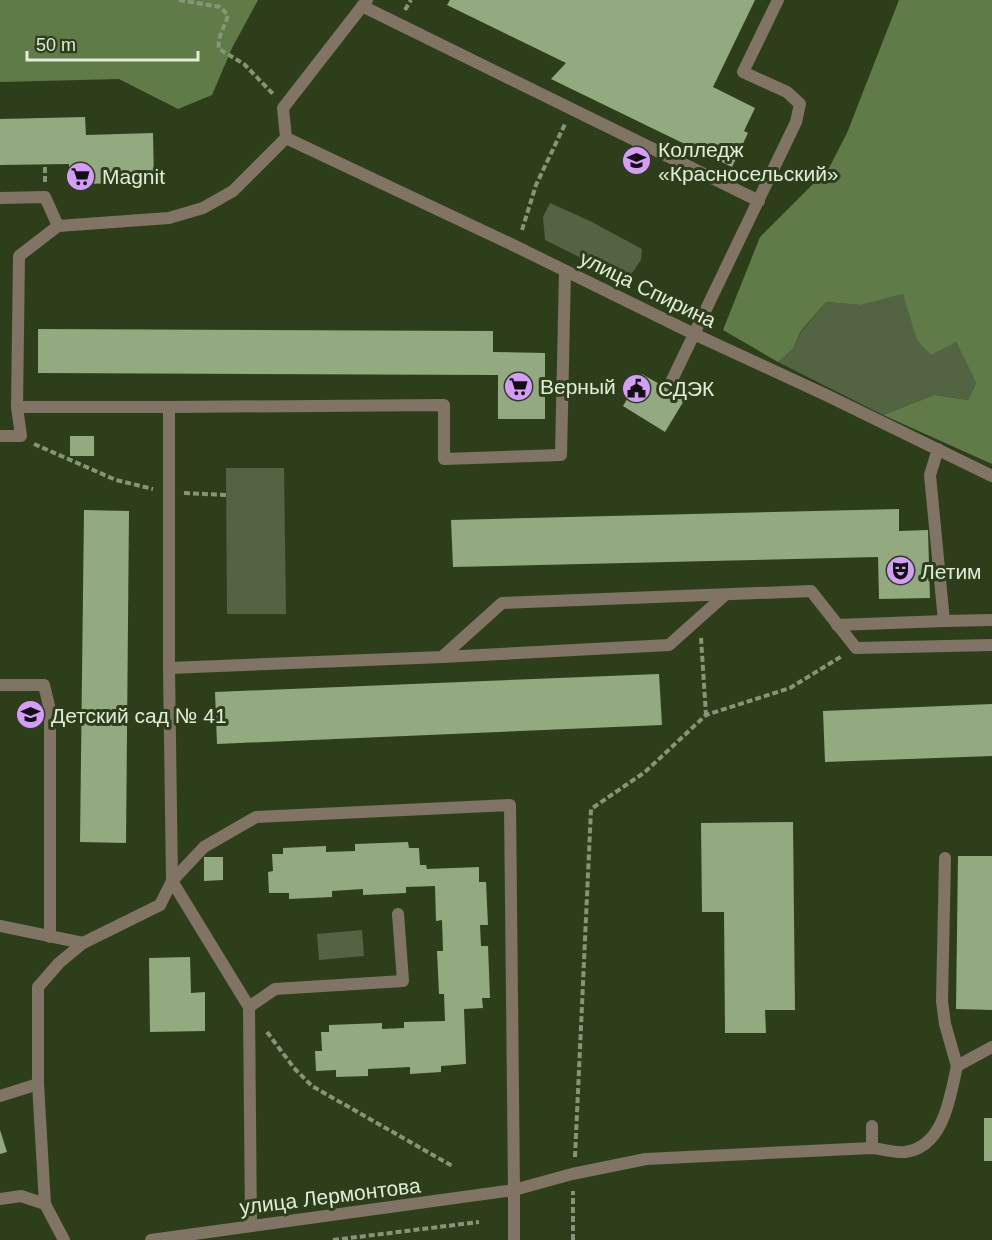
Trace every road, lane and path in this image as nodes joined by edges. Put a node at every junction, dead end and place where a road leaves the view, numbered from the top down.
1 (179, 0) edge
2 (778, 0) edge
3 (365, 3) edge
4 (284, 108) junction
5 (572, 110) junction
6 (286, 138) junction
7 (0, 198) edge
8 (759, 201) junction
9 (58, 226) junction
10 (517, 247) junction
11 (565, 271) junction
12 (694, 334) junction
13 (671, 382) dead end
14 (17, 407) junction
15 (169, 407) junction
16 (0, 436) edge
17 (24, 439) dead end
18 (938, 449) junction
19 (992, 476) edge
20 (164, 491) dead end
21 (174, 493) dead end
22 (226, 495) dead end
23 (725, 595) junction
24 (699, 617) junction
25 (992, 620) edge
26 (944, 621) junction
27 (837, 625) junction
28 (992, 645) edge
29 (856, 648) junction
30 (442, 657) junction
31 (169, 668) junction
32 (0, 685) edge
33 (706, 716) junction
34 (945, 858) dead end
35 (172, 881) junction
36 (398, 914) dead end
37 (0, 926) edge
38 (50, 937) junction
39 (83, 943) junction
40 (249, 1006) junction
41 (992, 1047) edge
42 (957, 1066) junction
43 (38, 1084) junction
44 (0, 1095) edge
45 (872, 1126) dead end
46 (872, 1148) junction
47 (454, 1167) dead end
48 (572, 1174) junction
49 (514, 1190) junction
50 (0, 1199) edge
51 (45, 1204) junction
52 (479, 1222) dead end
53 (251, 1225) junction
54 (64, 1240) edge
55 (150, 1240) edge
56 (333, 1240) edge
57 (514, 1240) edge
58 (573, 1240) edge

1 - 4 path
2 - 8 street
3 - 4 street
3 - 5 street
4 - 6 street
5 - 8 street
5 - 10 path
6 - 9 street
6 - 10 street, улица Спирина
7 - 9 street
8 - 12 street
9 - 14 street
10 - 11 street, улица Спирина
11 - 12 street, улица Спирина
11 - 15 street
12 - 13 street
12 - 18 street, улица Спирина
14 - 15 street
14 - 16 street
15 - 31 street
17 - 20 path
18 - 19 street, улица Спирина
18 - 26 street
21 - 22 path
23 - 24 street
23 - 27 street
23 - 30 street
24 - 30 street
24 - 33 path
25 - 26 street
26 - 27 street
27 - 29 street
28 - 29 street
29 - 33 path
30 - 31 street
31 - 35 street
32 - 38 street
33 - 48 path
34 - 42 street
35 - 39 street
35 - 40 street
35 - 49 street
36 - 40 street
37 - 38 street
38 - 39 street
39 - 43 street
40 - 47 path
40 - 53 street
41 - 42 street
42 - 46 street, улица Лермонтова
43 - 44 street
43 - 51 street
45 - 46 street
46 - 48 street, улица Лермонтова
48 - 49 street, улица Лермонтова
48 - 58 path
49 - 53 street, улица Лермонтова
49 - 57 street
50 - 51 street
51 - 54 street
52 - 56 path
53 - 55 street, улица Лермонтова

